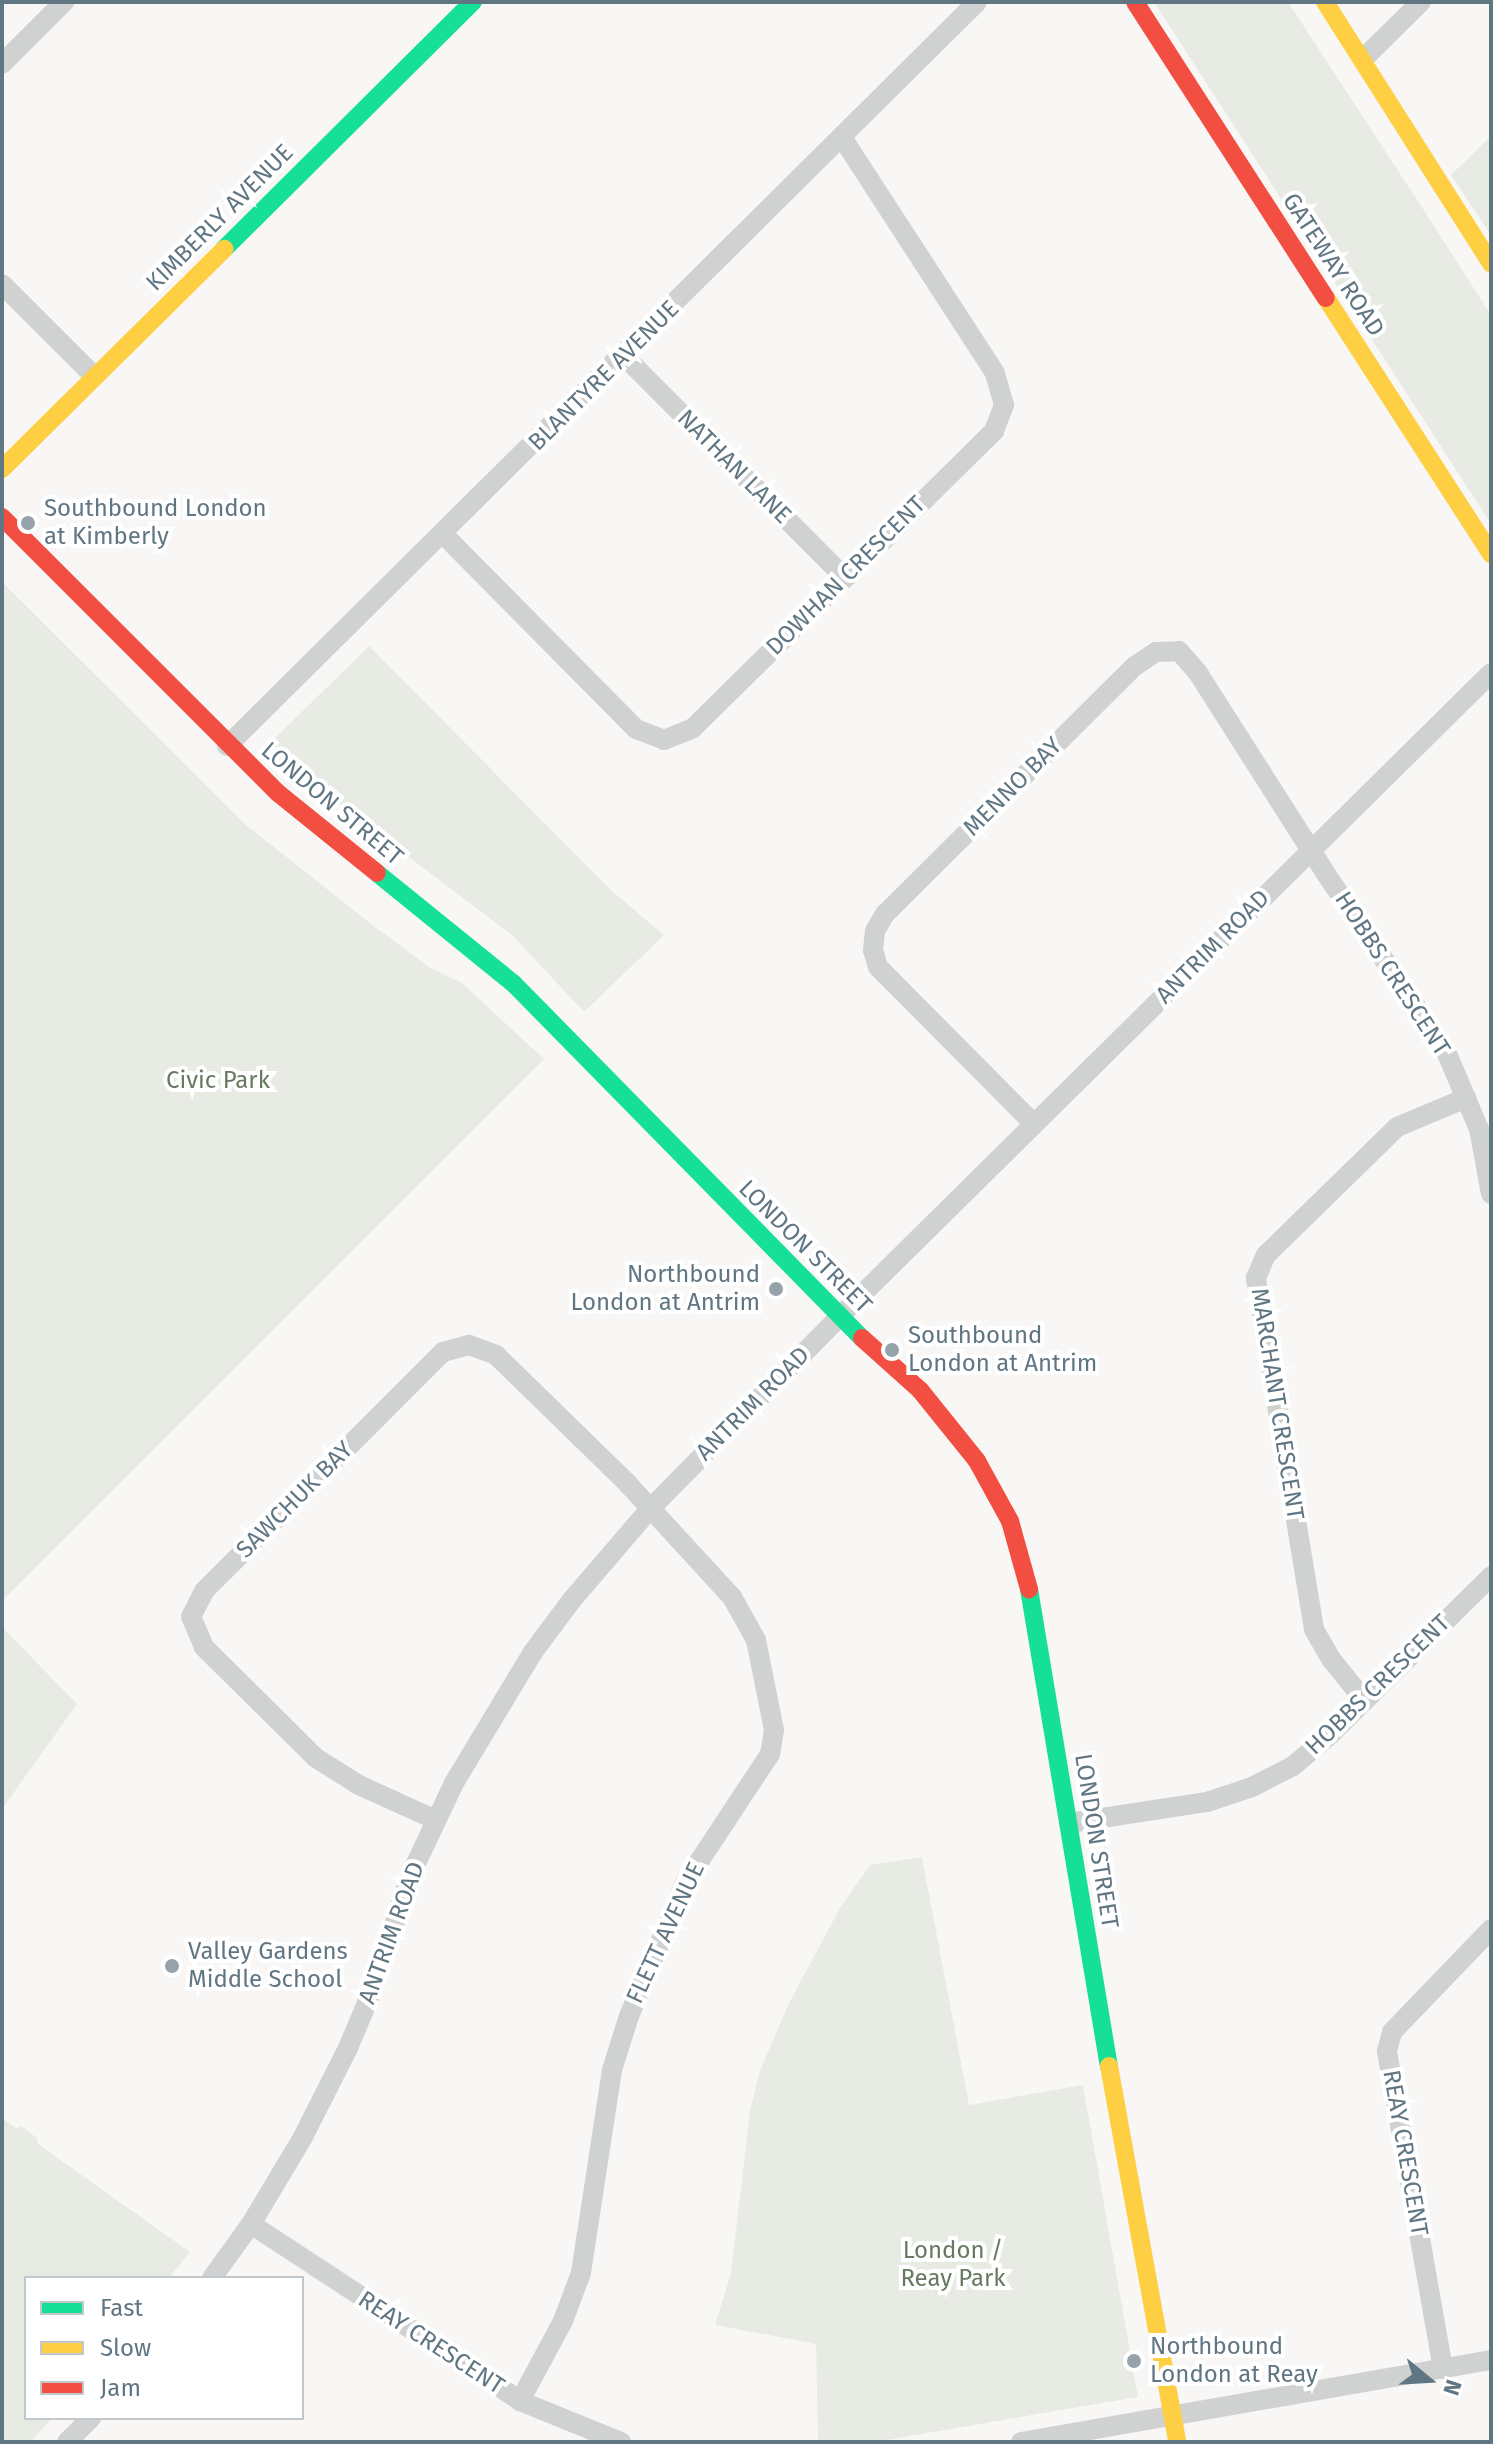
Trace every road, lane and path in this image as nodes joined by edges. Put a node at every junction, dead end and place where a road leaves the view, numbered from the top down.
1 (64, 2) edge
2 (473, 2) edge
3 (977, 2) edge
4 (1135, 2) edge
5 (1325, 2) edge
6 (1421, 2) edge
7 (1363, 59) junction
8 (2, 64) edge
9 (842, 137) junction
10 (1491, 264) edge
11 (2, 284) edge
12 (624, 356) junction
13 (94, 376) junction
14 (2, 469) edge
15 (2, 517) edge
16 (444, 535) junction
17 (1491, 554) edge
18 (844, 577) junction
19 (1491, 673) edge
20 (227, 746) junction
21 (1312, 849) junction
22 (1466, 1098) junction
23 (1034, 1124) junction
24 (1491, 1194) edge
25 (839, 1317) junction
26 (649, 1510) junction
27 (1491, 1576) edge
28 (1364, 1700) junction
29 (436, 1820) junction
30 (1069, 1823) junction
31 (1491, 1929) edge
32 (251, 2224) junction
33 (213, 2276) edge
34 (1491, 2360) edge
35 (1443, 2369) junction
36 (520, 2401) junction
37 (1173, 2416) junction
38 (89, 2420) edge
39 (67, 2442) edge
40 (621, 2442) edge
41 (1021, 2442) edge
42 (1177, 2442) edge

1 - 8 street
2 - 13 street, KIMBERLY AVENUE
3 - 9 street, BLANTYRE AVENUE
4 - 17 street, GATEWAY ROAD
5 - 7 street
6 - 7 street
7 - 10 street
9 - 12 street, BLANTYRE AVENUE
9 - 18 street, DOWHAN CRESCENT
11 - 13 street
12 - 16 street, BLANTYRE AVENUE
12 - 18 street, NATHAN LANE
13 - 14 street, KIMBERLY AVENUE
15 - 20 street, LONDON STREET
16 - 18 street, DOWHAN CRESCENT
16 - 20 street, BLANTYRE AVENUE
19 - 21 street, ANTRIM ROAD
20 - 25 street, LONDON STREET
21 - 22 street, HOBBS CRESCENT
21 - 23 street, ANTRIM ROAD
21 - 23 street, MENNO BAY
22 - 24 street, HOBBS CRESCENT
22 - 28 street, MARCHANT CRESCENT
23 - 25 street, ANTRIM ROAD
25 - 26 street, ANTRIM ROAD
25 - 30 street, LONDON STREET
26 - 29 street, ANTRIM ROAD
26 - 29 street, SAWCHUK BAY
26 - 36 street, FLETT AVENUE
27 - 28 street, HOBBS CRESCENT
28 - 30 street, HOBBS CRESCENT
29 - 32 street, ANTRIM ROAD
30 - 37 street, LONDON STREET
31 - 35 street, REAY CRESCENT
32 - 33 street, ANTRIM ROAD
32 - 36 street, REAY CRESCENT
34 - 35 street
35 - 37 street
36 - 40 street, REAY CRESCENT
37 - 41 street
37 - 42 street, LONDON STREET
38 - 39 street

